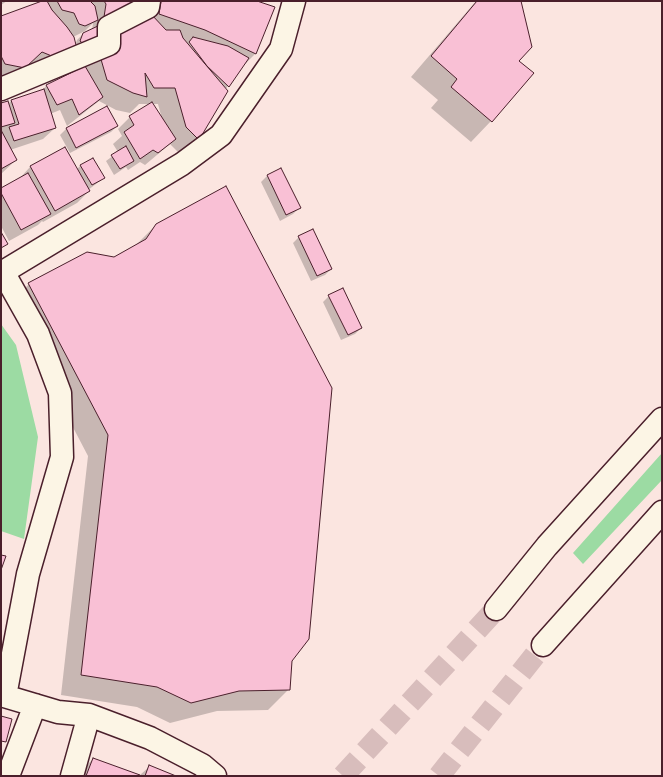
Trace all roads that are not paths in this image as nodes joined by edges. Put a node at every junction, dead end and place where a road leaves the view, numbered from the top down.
1 (149, 1) edge
2 (294, 1) edge
3 (1, 89) edge
4 (662, 419) edge
5 (662, 512) edge
6 (496, 608) tunnel mouth
7 (543, 645) tunnel mouth
8 (3, 695) edge
9 (35, 705) junction
10 (89, 715) junction
11 (206, 772) edge
12 (8, 776) edge
13 (72, 776) edge

1 - 3 street
2 - 8 street
4 - 6 street
5 - 7 street
8 - 9 street
9 - 10 street
9 - 12 street
10 - 11 street
10 - 13 street

